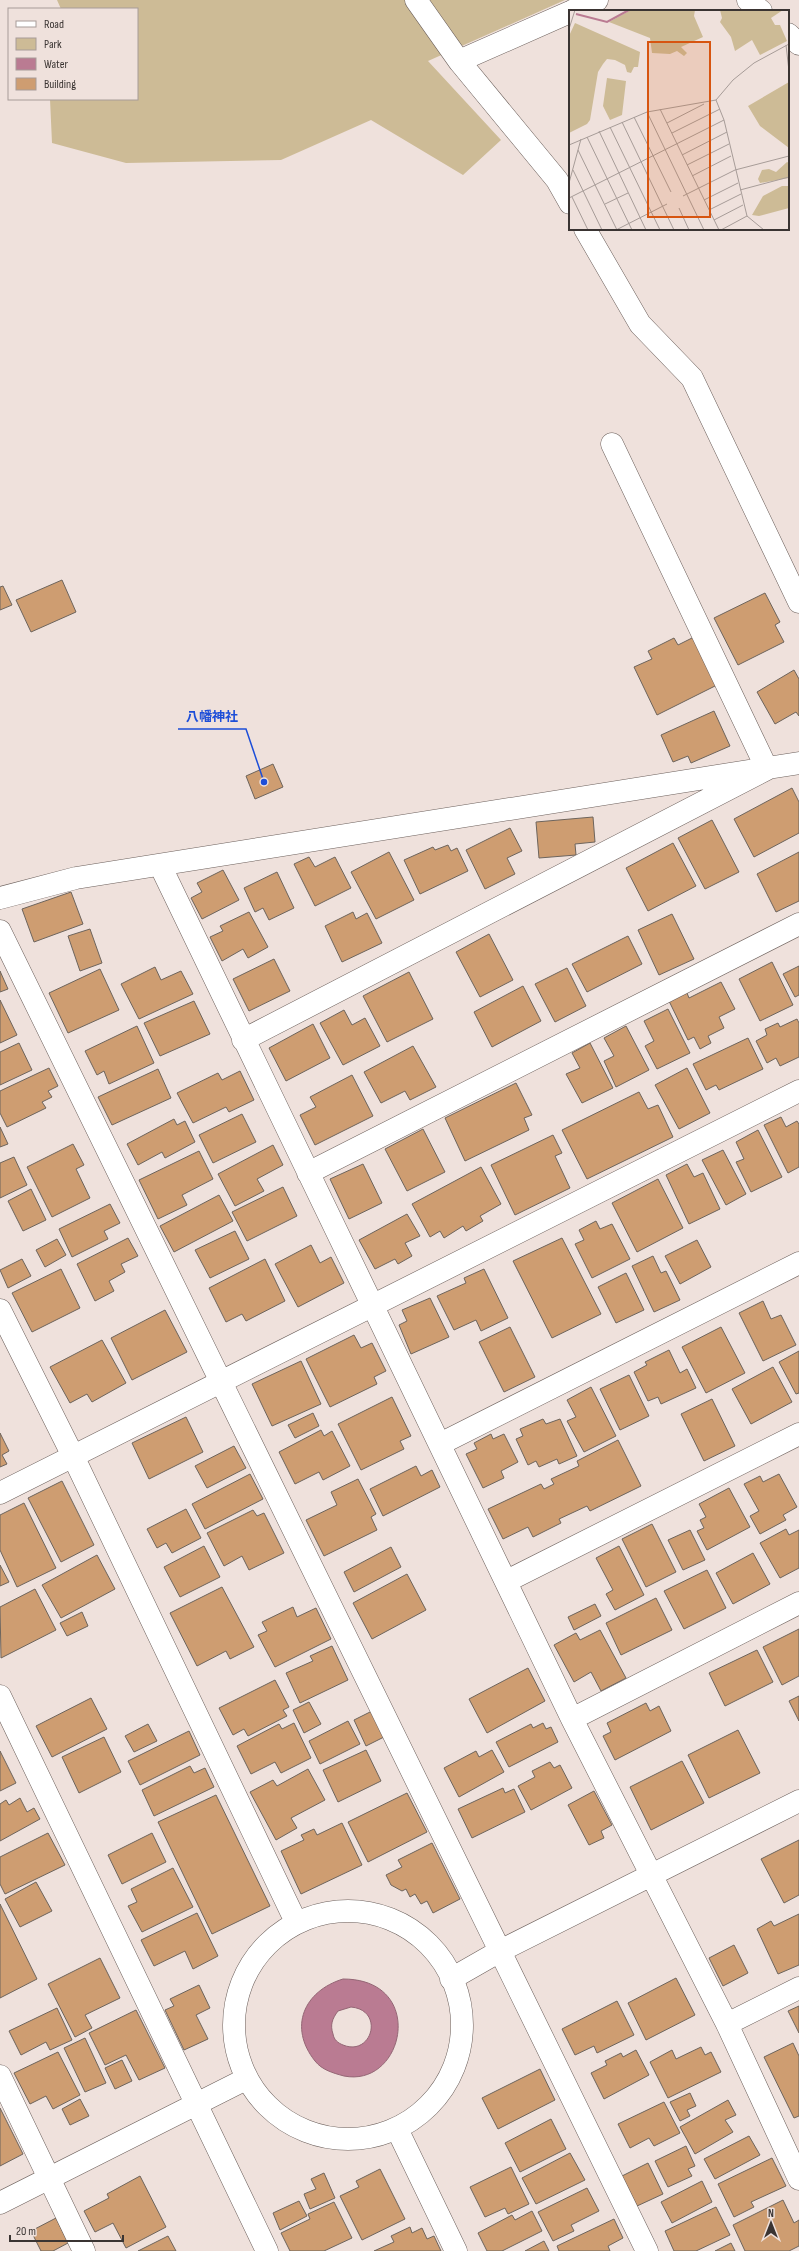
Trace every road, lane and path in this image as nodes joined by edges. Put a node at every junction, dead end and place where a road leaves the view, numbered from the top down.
1 (416, 0) edge
2 (597, 0) edge
3 (748, 0) edge
4 (573, 10) edge
5 (760, 10) edge
6 (569, 12) edge
7 (789, 35) edge
8 (799, 44) edge
9 (459, 61) junction
10 (569, 201) edge
11 (586, 230) edge
12 (612, 444) dead end
13 (799, 602) edge
14 (799, 763) edge
15 (767, 769) junction
16 (160, 865) junction
17 (0, 898) edge
18 (799, 924) edge
19 (0, 931) edge
20 (243, 1040) junction
21 (799, 1091) edge
22 (308, 1173) junction
23 (799, 1263) edge
24 (373, 1305) junction
25 (0, 1310) edge
26 (222, 1382) junction
27 (799, 1434) edge
28 (440, 1444) junction
29 (73, 1456) junction
30 (0, 1493) edge
31 (507, 1581) junction
32 (799, 1603) edge
33 (0, 1696) edge
34 (572, 1719) junction
35 (799, 1802) edge
36 (650, 1876) junction
37 (296, 1922) junction
38 (500, 1951) junction
39 (451, 1979) junction
40 (799, 1988) edge
41 (728, 2024) junction
42 (0, 2076) edge
43 (246, 2079) junction
44 (197, 2104) junction
45 (397, 2129) junction
46 (793, 2152) edge
47 (50, 2178) junction
48 (799, 2179) edge
49 (0, 2203) edge
50 (84, 2251) edge
51 (267, 2251) edge
52 (456, 2251) edge
53 (646, 2251) edge

1 - 9 street
2 - 4 street
3 - 5 street
6 - 9 street
7 - 8 street
9 - 10 street
11 - 13 street
12 - 15 street
14 - 15 street
15 - 16 street
15 - 20 street
16 - 17 street
16 - 20 street
18 - 22 street
19 - 26 street
20 - 22 street
21 - 24 street
22 - 24 street
23 - 28 street
24 - 26 street
24 - 28 street
25 - 29 street
26 - 29 street
26 - 38 street
27 - 31 street
28 - 31 street
29 - 30 street
29 - 37 street
31 - 34 street
32 - 34 street
33 - 44 street
34 - 36 street
35 - 36 street
36 - 38 street
36 - 41 street
37 - 39 street
37 - 43 street
38 - 39 street
38 - 53 street
39 - 45 street
40 - 41 street
41 - 46 street
42 - 47 street
43 - 44 street
43 - 45 street
44 - 47 street
44 - 51 street
45 - 52 street
46 - 48 street
47 - 49 street
47 - 50 street

